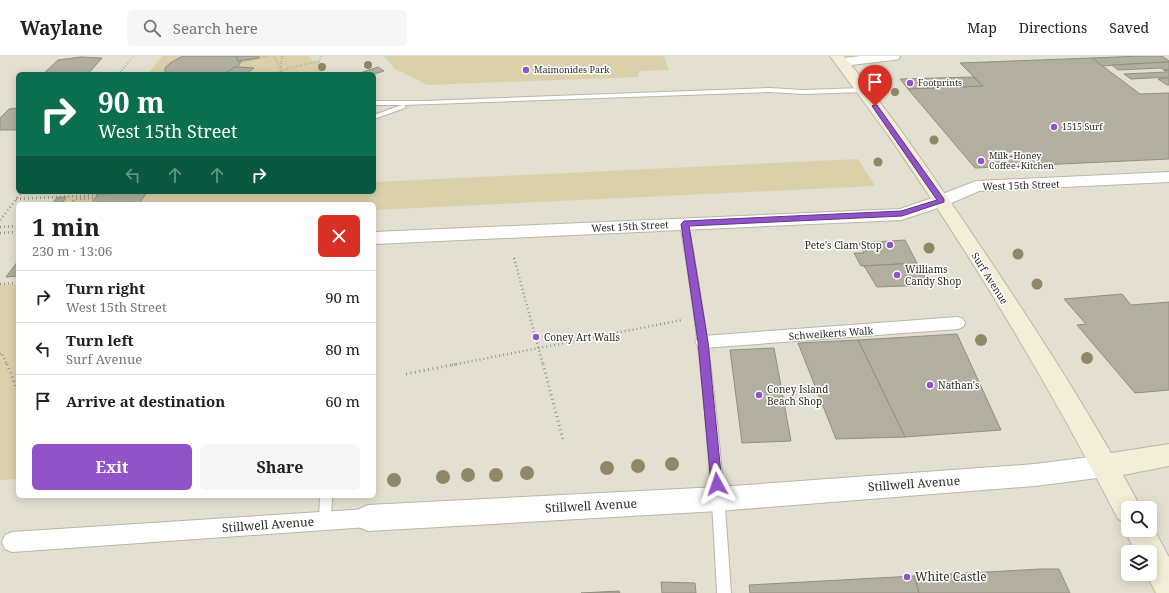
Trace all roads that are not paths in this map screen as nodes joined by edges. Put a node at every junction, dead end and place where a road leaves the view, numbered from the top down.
1 (894, 56) edge
2 (839, 59) edge
3 (862, 90) junction
4 (376, 103) edge
5 (423, 103) junction
6 (376, 115) edge
7 (1169, 178) edge
8 (941, 201) junction
9 (684, 224) junction
10 (376, 238) edge
11 (958, 323) dead end
12 (703, 342) junction
13 (1169, 455) edge
14 (1105, 466) junction
15 (326, 498) edge
16 (718, 499) junction
17 (1123, 501) edge
18 (368, 518) joint
19 (324, 520) junction
20 (1143, 537) edge
21 (12, 542) dead end
22 (1169, 587) edge
23 (724, 593) edge

1 - 2 street
2 - 3 main road, Surf Avenue
3 - 5 lane
3 - 8 main road, Surf Avenue
4 - 5 lane
5 - 6 lane
7 - 8 street, West 15th Street
8 - 9 street, West 15th Street
8 - 14 main road, Surf Avenue
9 - 10 street, West 15th Street
9 - 12 lane
11 - 12 street, Schweikerts Walk
12 - 16 lane
13 - 14 main road, Stillwell Avenue
14 - 16 street, Stillwell Avenue
14 - 17 main road, Surf Avenue
15 - 19 lane
16 - 18 street, Stillwell Avenue
16 - 23 lane
18 - 19 street, Stillwell Avenue
19 - 21 street, Stillwell Avenue
20 - 22 main road

